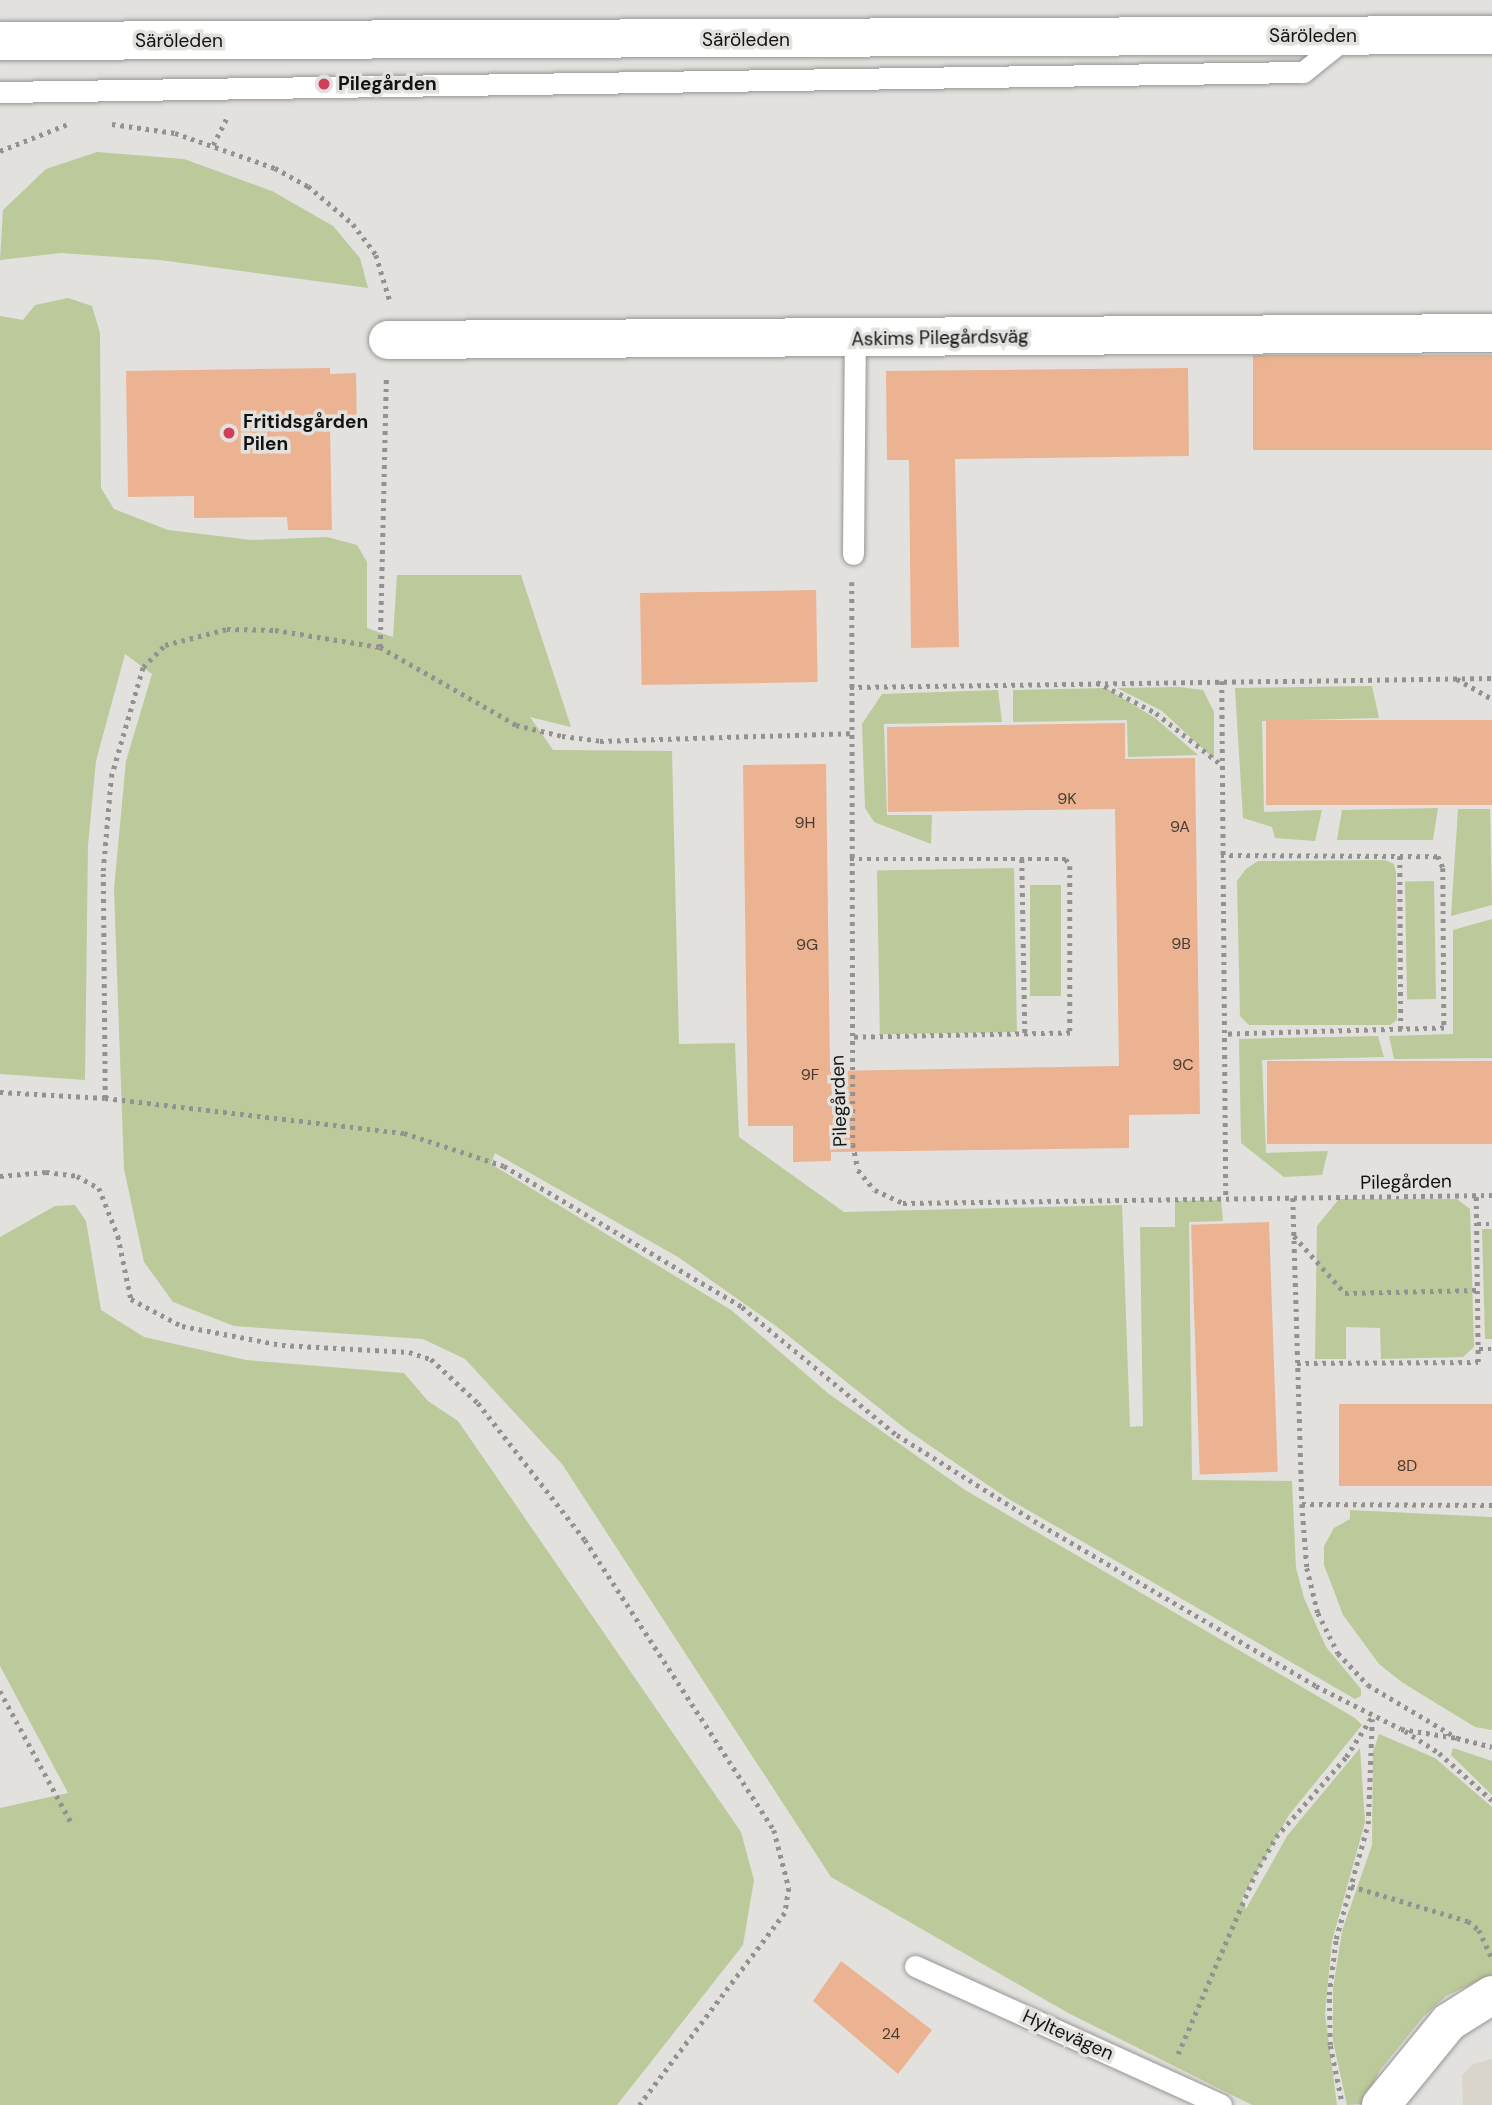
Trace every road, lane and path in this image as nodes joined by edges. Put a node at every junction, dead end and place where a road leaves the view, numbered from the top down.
1 (1349, 35) junction
2 (1492, 35) edge
3 (0, 41) edge
4 (0, 92) edge
5 (229, 114) dead end
6 (52, 120) dead end
7 (103, 123) dead end
8 (213, 145) junction
9 (0, 151) edge
10 (1492, 333) edge
11 (855, 339) junction
12 (388, 340) junction
13 (853, 554) joint
14 (380, 647) junction
15 (1456, 678) junction
16 (1492, 678) edge
17 (1093, 680) junction
18 (1222, 681) junction
19 (850, 687) junction
20 (1492, 699) edge
21 (850, 733) junction
22 (1223, 766) junction
23 (1221, 855) junction
24 (1400, 856) junction
25 (850, 859) junction
26 (1022, 859) junction
27 (1401, 1029) junction
28 (1026, 1034) junction
29 (1223, 1034) junction
30 (852, 1037) junction
31 (0, 1092) edge
32 (105, 1098) junction
33 (0, 1176) edge
34 (1476, 1195) junction
35 (1492, 1195) edge
36 (1293, 1198) junction
37 (1226, 1199) junction
38 (1477, 1224) junction
39 (1492, 1224) edge
40 (1294, 1236) junction
41 (1478, 1290) junction
42 (1479, 1349) junction
43 (1492, 1349) edge
44 (1297, 1363) junction
45 (1302, 1504) junction
46 (1492, 1505) edge
47 (0, 1691) edge
48 (1373, 1714) junction
49 (1401, 1729) junction
50 (1457, 1738) junction
51 (1492, 1747) edge
52 (1492, 1800) edge
53 (72, 1824) dead end
54 (1350, 1886) junction
55 (1492, 1960) edge
56 (915, 1966) dead end
57 (1492, 1995) edge
58 (1167, 2080) junction
59 (640, 2105) edge
60 (1221, 2105) edge
61 (1343, 2105) edge
62 (1381, 2105) edge

1 - 2 main road, Säröleden
1 - 3 main road, Säröleden
1 - 4 lane
5 - 8 path
6 - 9 path
7 - 8 path
8 - 12 path
10 - 11 main road, Askims Pilegårdsväg
11 - 12 main road, Askims Pilegårdsväg
11 - 13 lane
12 - 14 path
13 - 19 path, Pilegården
14 - 21 path
14 - 32 path
15 - 16 path
15 - 18 path
15 - 20 path
17 - 18 path
17 - 19 path
17 - 22 path
18 - 22 path
19 - 21 path, Pilegården
21 - 25 path, Pilegården
22 - 23 path
23 - 24 path
23 - 29 path
24 - 27 path
24 - 27 path
25 - 26 path
25 - 30 path, Pilegården
26 - 28 path
26 - 28 path
27 - 29 path
28 - 30 path
29 - 37 path
30 - 37 path, Pilegården
31 - 32 path
32 - 48 path
33 - 59 path
34 - 35 path, Pilegården
34 - 36 path, Pilegården
34 - 38 path
36 - 37 path, Pilegården
36 - 40 path
38 - 39 path
38 - 41 path
40 - 41 path
40 - 44 path
41 - 42 path
42 - 43 path
42 - 44 path
44 - 45 path
45 - 46 path
45 - 50 path
47 - 53 path
48 - 49 path
48 - 54 path
48 - 58 path
49 - 50 path
49 - 52 path
50 - 51 path
54 - 55 path
54 - 61 path
56 - 58 lane, Hyltevägen
57 - 62 main road
58 - 60 lane, Hyltevägen

